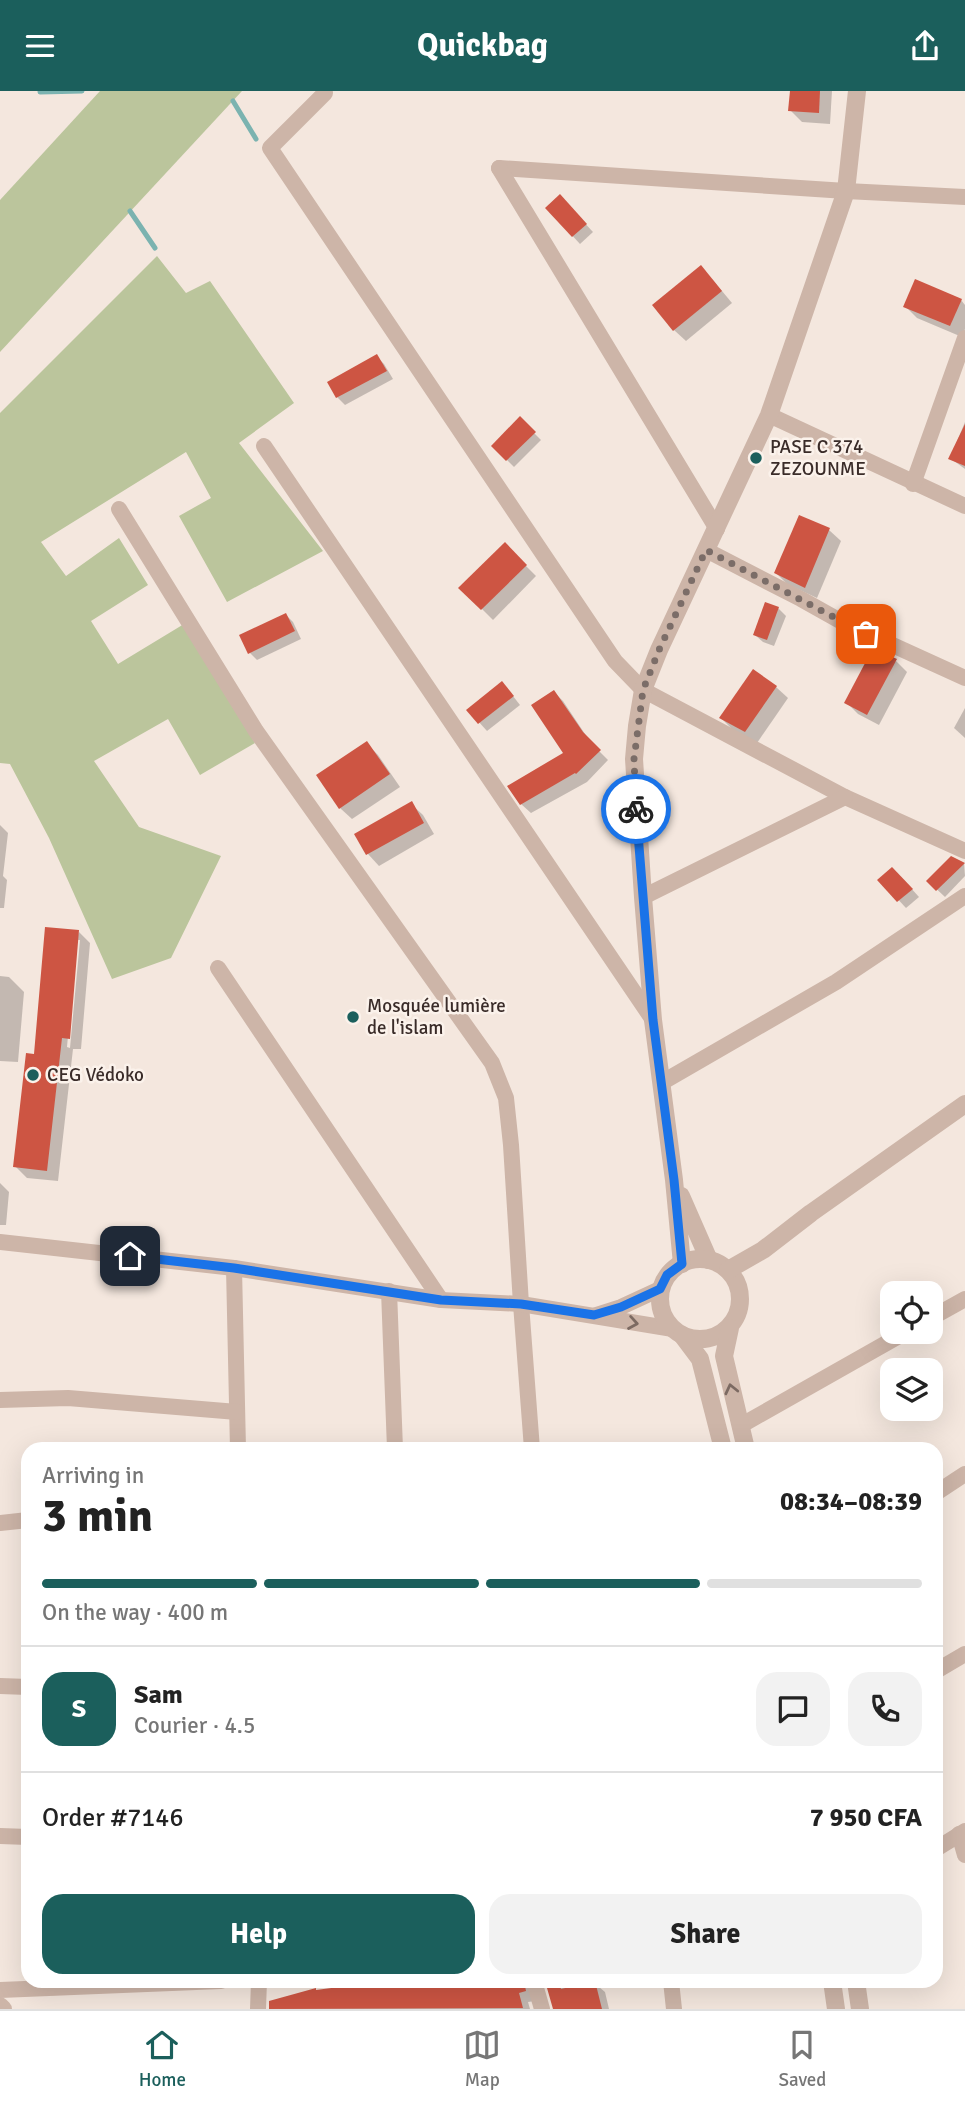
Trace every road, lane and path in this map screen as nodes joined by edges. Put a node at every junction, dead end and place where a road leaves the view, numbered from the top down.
1 (857, 91) edge
2 (325, 93) dead end
3 (846, 191) junction
4 (965, 197) edge
5 (965, 338) edge
6 (769, 415) junction
7 (264, 446) dead end
8 (913, 484) junction
9 (965, 506) edge
10 (119, 509) dead end
11 (717, 529) junction
12 (706, 550) junction
13 (965, 678) edge
14 (643, 690) junction
15 (845, 797) junction
16 (965, 851) edge
17 (965, 896) edge
18 (643, 897) junction
19 (218, 968) dead end
20 (653, 1020) junction
21 (661, 1083) junction
22 (965, 1104) edge
23 (674, 1180) junction
24 (0, 1242) edge
25 (709, 1260) junction
26 (682, 1264) junction
27 (234, 1268) junction
28 (732, 1277) junction
29 (660, 1289) junction
30 (389, 1291) junction
31 (965, 1299) edge
32 (441, 1300) junction
33 (521, 1304) junction
34 (943, 1311) edge
35 (594, 1315) junction
36 (730, 1328) junction
37 (678, 1332) junction
38 (885, 1344) edge
39 (0, 1400) edge
40 (237, 1412) junction
41 (740, 1426) junction
42 (237, 1442) edge
43 (395, 1442) edge
44 (532, 1442) edge
45 (721, 1442) edge
46 (744, 1442) edge
47 (965, 1474) edge
48 (943, 1488) edge
49 (21, 1521) edge
50 (0, 1523) edge
51 (965, 1654) edge
52 (943, 1667) edge
53 (0, 1686) edge
54 (21, 1687) edge
55 (962, 1832) edge
56 (0, 1836) edge
57 (21, 1837) edge
58 (943, 1844) edge
59 (965, 1855) edge
60 (49, 1988) edge
61 (260, 1988) edge
62 (536, 1988) edge
63 (671, 1988) edge
64 (833, 1988) edge
65 (857, 1988) edge
66 (0, 1990) edge
67 (258, 2009) edge
68 (542, 2009) edge
69 (674, 2009) edge
70 (836, 2009) edge
71 (860, 2009) edge

1 - 3 street
2 - 14 street
3 - 4 street
3 - 6 street
3 - 11 street
5 - 8 street
6 - 8 street
6 - 11 street
7 - 20 street
8 - 9 street
10 - 33 street
11 - 12 street
12 - 13 street
12 - 14 street
14 - 15 street
14 - 18 street
15 - 16 street
15 - 18 street
17 - 21 street
18 - 20 street
19 - 32 street
20 - 21 street
21 - 23 street
22 - 28 street
23 - 25 street
23 - 26 street
24 - 27 street
25 - 26 street
25 - 28 street
26 - 29 street
27 - 30 street
27 - 40 street
28 - 36 street
29 - 35 street
29 - 37 street
30 - 32 street
30 - 43 street
31 - 34 street
32 - 33 street
33 - 35 street
33 - 44 street
35 -> 37 street
36 - 37 street
41 -> 36 street
37 - 45 street
38 - 41 street
39 - 40 street
40 - 42 street
41 - 46 street
47 - 48 street
49 - 50 street
51 - 52 street
53 - 54 street
55 - 58 street
55 - 59 street
56 - 57 street
60 - 66 street
61 - 67 street
62 - 68 street
63 - 69 street
64 - 70 street
65 - 71 street

